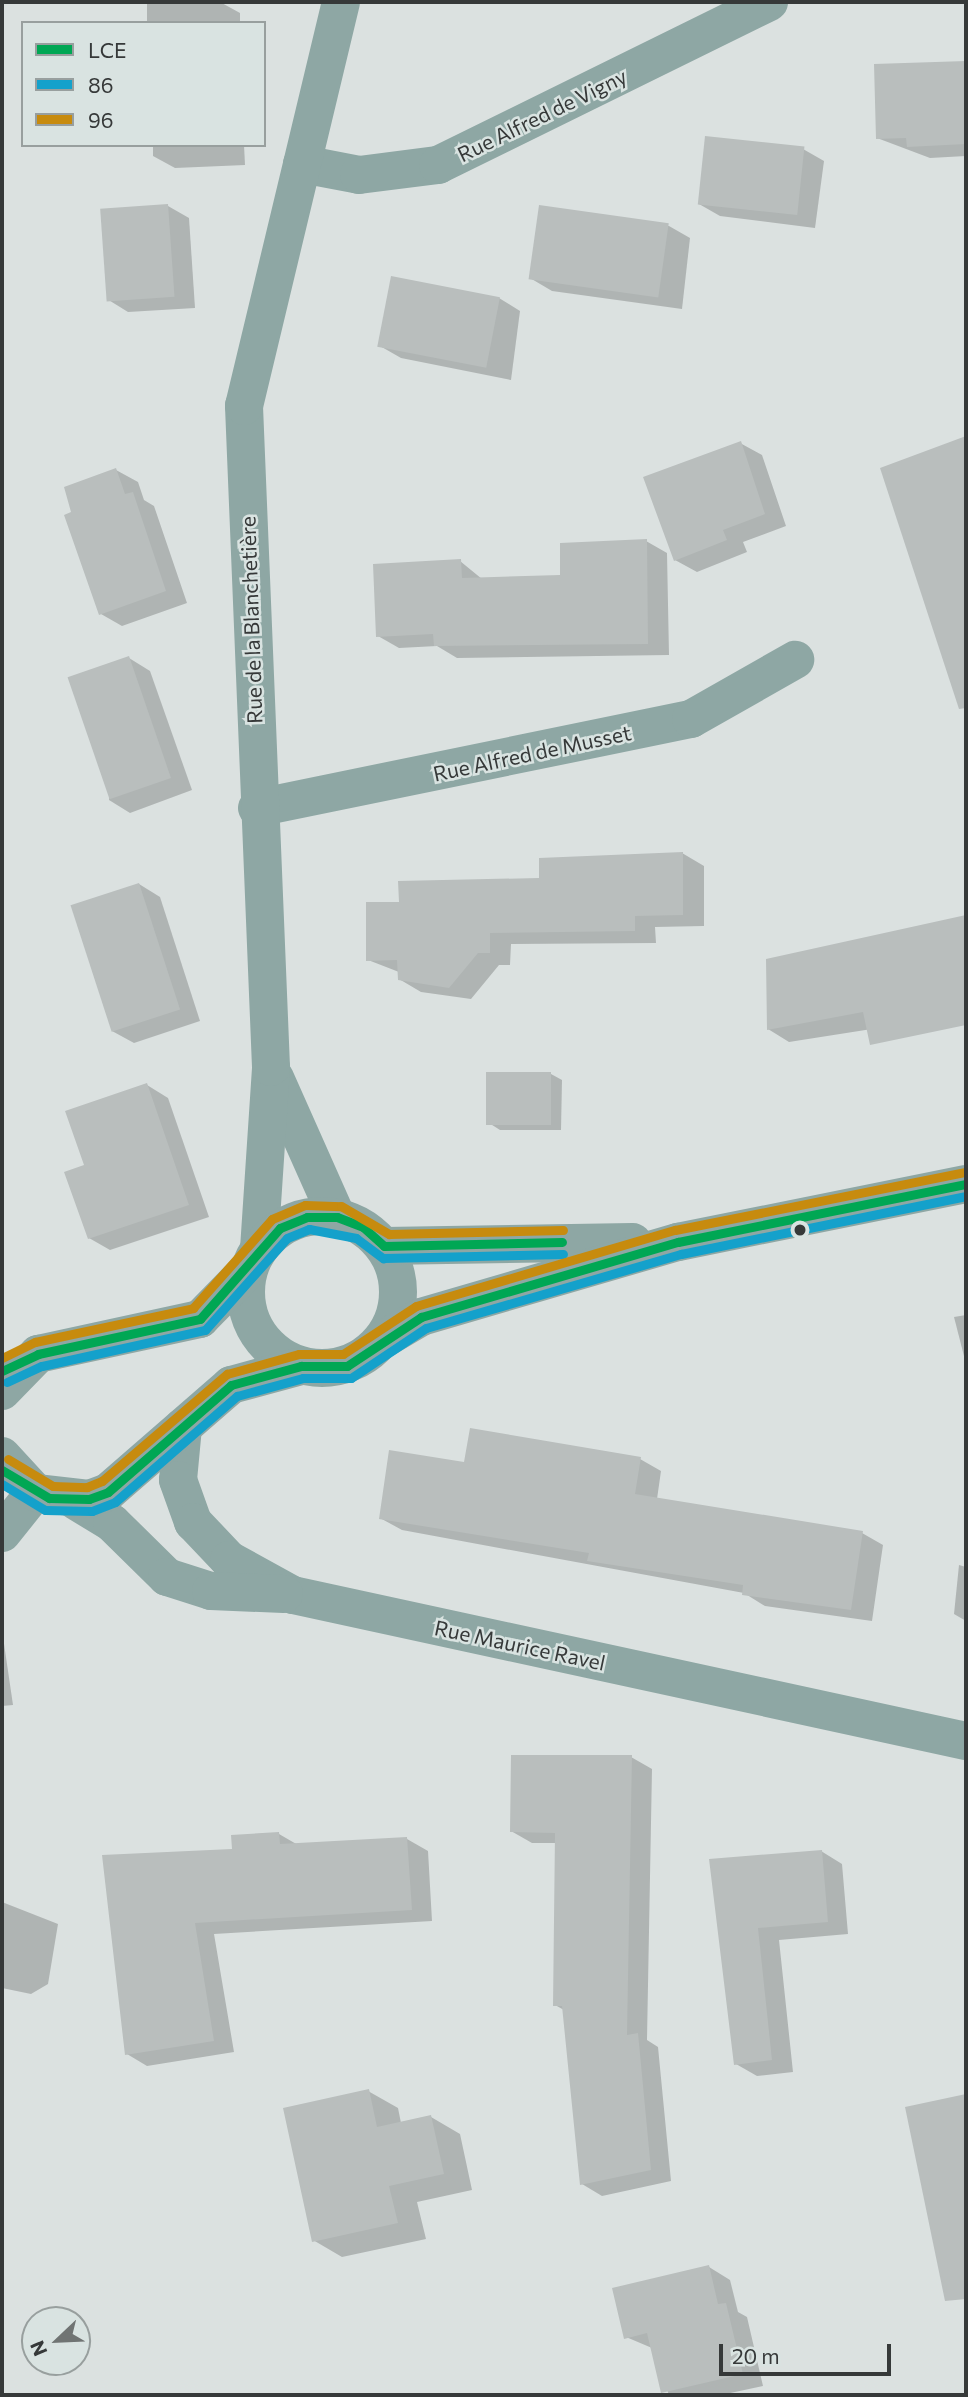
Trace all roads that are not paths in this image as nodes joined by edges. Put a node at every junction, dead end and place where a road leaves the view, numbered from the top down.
1 (341, 2) edge
2 (769, 2) edge
3 (302, 164) junction
4 (794, 660) dead end
5 (257, 808) junction
6 (271, 1067) junction
7 (966, 1184) edge
8 (337, 1217) junction
9 (678, 1242) junction
10 (384, 1246) junction
11 (254, 1259) junction
12 (384, 1339) junction
13 (301, 1366) junction
14 (9, 1375) edge
15 (183, 1427) junction
16 (12, 1473) edge
17 (76, 1501) junction
18 (2, 1533) edge
19 (293, 1595) junction
20 (966, 1741) edge

1 - 3 street, Rue de la Blanchetière
2 - 3 street, Rue Alfred de Vigny
3 - 5 street, Rue de la Blanchetière
4 - 5 street, Rue Alfred de Musset
5 - 6 street, Rue de la Blanchetière
6 - 8 street
6 - 11 street, Rue de la Blanchetière
7 - 9 street
8 - 10 street
8 - 11 street
9 - 10 street
9 - 12 street
10 - 12 street
11 - 13 street
11 - 14 street
12 - 13 street
13 - 15 street
15 - 17 street
15 - 19 street, Rue Maurice Ravel
16 - 17 street
16 - 18 street
17 - 19 street
19 - 20 street, Rue Maurice Ravel

